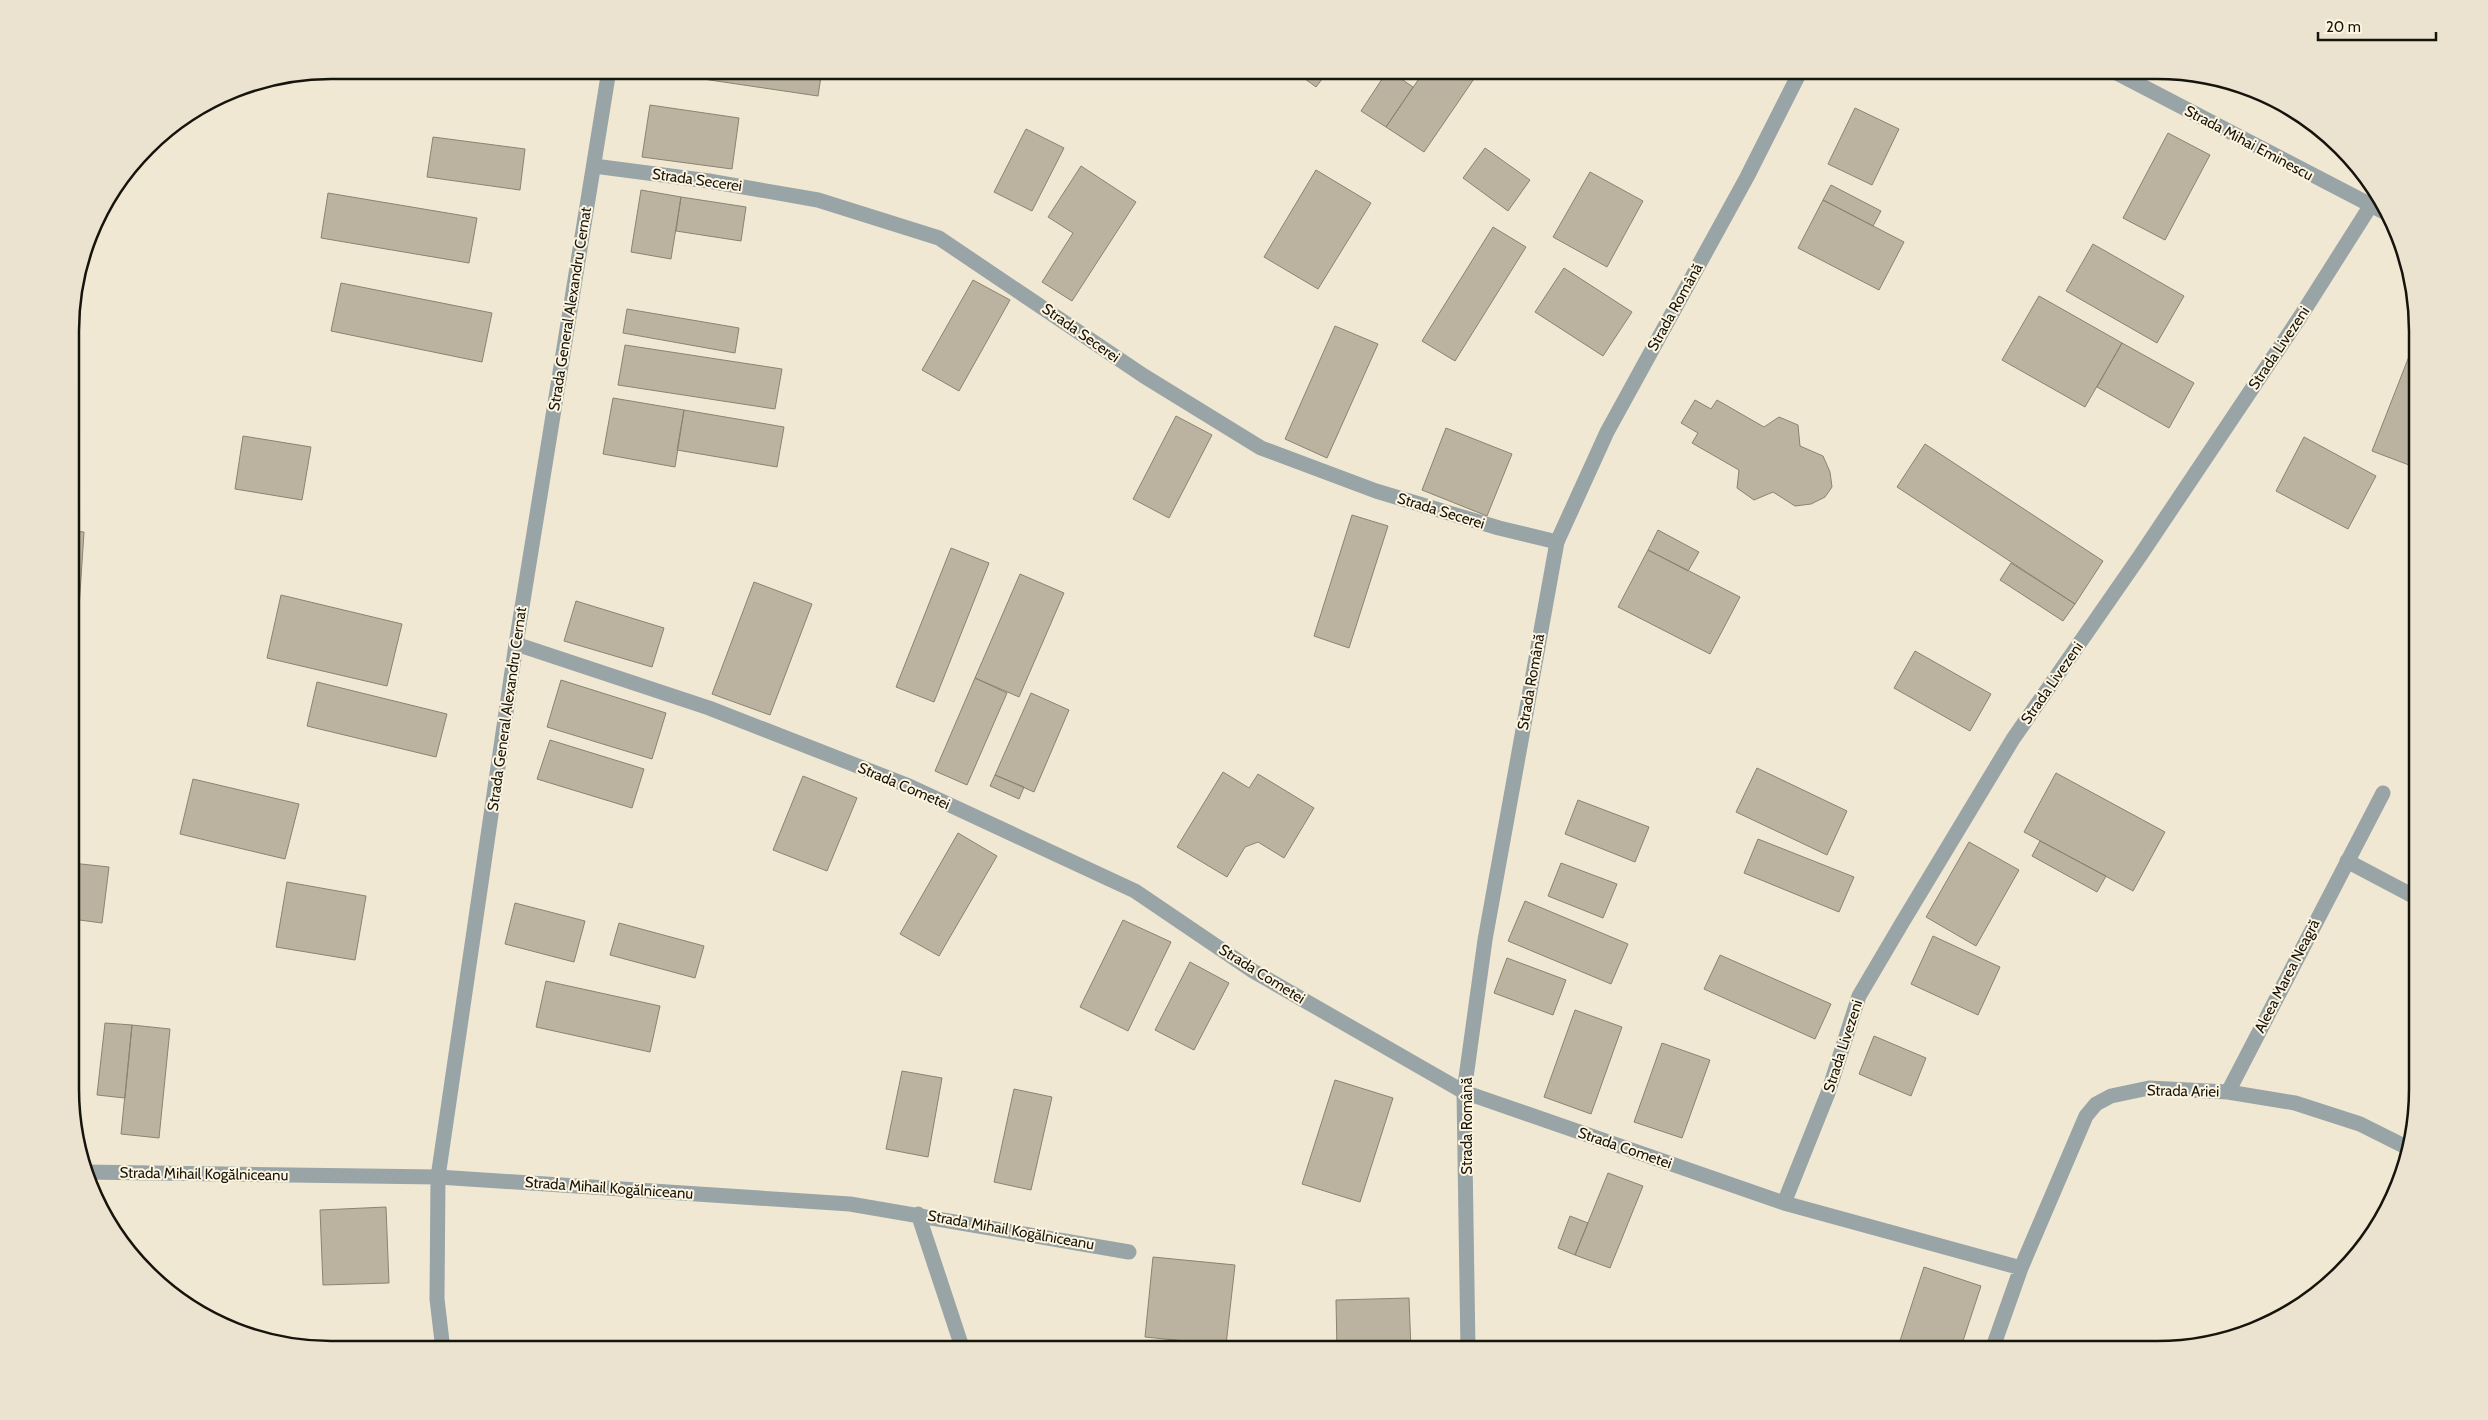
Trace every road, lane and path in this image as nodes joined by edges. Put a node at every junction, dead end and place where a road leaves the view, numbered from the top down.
1 (608, 79) edge
2 (1796, 79) edge
3 (2129, 79) edge
4 (594, 166) junction
5 (2371, 199) edge
6 (2373, 202) edge
7 (1557, 542) junction
8 (516, 644) junction
9 (2383, 793) dead end
10 (2347, 861) junction
11 (2409, 893) edge
12 (1464, 1092) junction
13 (2228, 1092) junction
14 (2403, 1145) edge
15 (93, 1172) edge
16 (438, 1178) junction
17 (1784, 1203) junction
18 (918, 1214) junction
19 (1129, 1252) dead end
20 (2021, 1268) junction
21 (442, 1341) edge
22 (960, 1341) edge
23 (1468, 1341) edge
24 (1995, 1341) edge

1 - 4 street, Strada General Alexandru Cernat
2 - 7 street, Strada Română
3 - 5 street, Strada Mihai Eminescu
4 - 7 street, Strada Secerei
4 - 8 street, Strada General Alexandru Cernat
6 - 17 street, Strada Livezeni
7 - 12 street, Strada Română
8 - 12 street, Strada Cometei
8 - 16 street, Strada General Alexandru Cernat
9 - 10 street, Aleea Marea Neagră
10 - 11 street
10 - 13 street, Aleea Marea Neagră
12 - 17 street, Strada Cometei
12 - 23 street, Strada Română
13 - 14 street, Strada Ariei
13 - 20 street, Strada Ariei
15 - 16 street, Strada Mihail Kogălniceanu
16 - 18 street, Strada Mihail Kogălniceanu
16 - 21 street, Strada General Alexandru Cernat
17 - 20 street, Strada Cometei
18 - 19 street, Strada Mihail Kogălniceanu
18 - 22 street
20 - 24 street, Strada Ariei

